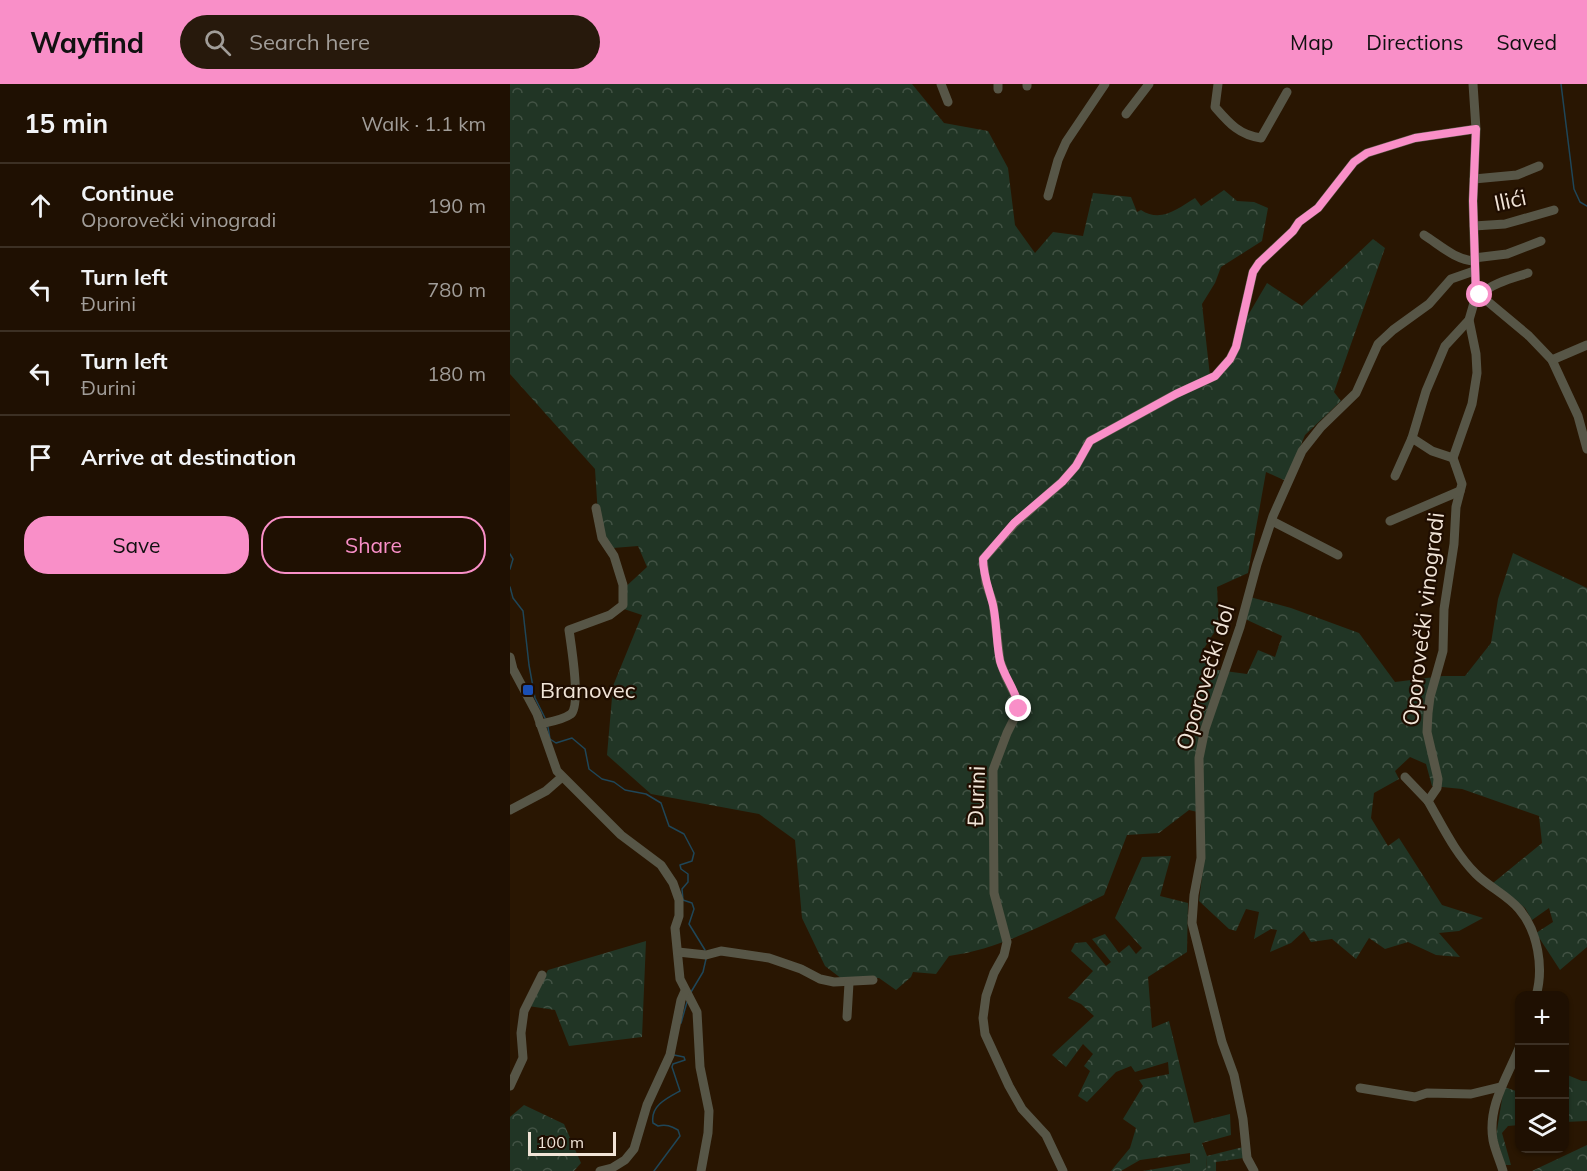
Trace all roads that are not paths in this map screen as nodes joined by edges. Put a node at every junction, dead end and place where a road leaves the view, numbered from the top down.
1 (940, 84) edge
2 (1105, 84) edge
3 (1149, 84) edge
4 (1218, 84) edge
5 (1473, 84) edge
6 (1287, 92) dead end
7 (948, 102) dead end
8 (1126, 114) dead end
9 (1476, 129) junction
10 (1539, 166) dead end
11 (1474, 179) junction
12 (1048, 196) dead end
13 (1554, 210) dead end
14 (1474, 226) junction
15 (1424, 235) dead end
16 (1540, 241) dead end
17 (1474, 264) junction
18 (1528, 273) dead end
19 (1478, 295) junction
20 (1469, 320) junction
21 (1587, 345) edge
22 (1552, 360) junction
23 (1412, 438) junction
24 (1587, 449) edge
25 (1453, 458) junction
26 (1395, 476) dead end
27 (1460, 491) junction
28 (596, 508) dead end
29 (1272, 521) junction
30 (1390, 521) dead end
31 (1338, 555) dead end
32 (510, 657) edge
33 (540, 724) junction
34 (562, 777) junction
35 (1405, 777) dead end
36 (1428, 801) junction
37 (510, 810) edge
38 (678, 952) junction
39 (542, 975) dead end
40 (873, 980) dead end
41 (849, 983) junction
42 (1537, 991) edge
43 (687, 994) junction
44 (847, 1017) dead end
45 (1515, 1058) edge
46 (510, 1086) edge
47 (1500, 1087) junction
48 (1360, 1088) dead end
49 (600, 1171) edge
50 (701, 1171) edge
51 (1063, 1171) edge
52 (1254, 1171) edge
53 (1503, 1171) edge

1 - 7 street
2 - 12 street
3 - 8 street
4 - 6 street
5 - 9 street
9 - 11 street
9 - 51 street, Đurini
10 - 11 street
11 - 14 street
13 - 14 street, Ilići
14 - 17 street
15 - 17 street
16 - 17 street
17 - 19 street
17 - 29 street, Oporovečki dol
18 - 19 street
19 - 20 street
19 - 22 street
20 - 23 street
20 - 25 street
21 - 22 street
22 - 24 street
23 - 25 street
23 - 26 street
25 - 27 street, Oporovečki vinogradi
27 - 30 street, Oporovečki vinogradi
27 - 36 street, Oporovečki vinogradi
28 - 33 street
29 - 31 street
29 - 52 street, Oporovečki dol
32 - 33 street
33 - 34 street
34 - 37 street
34 - 38 street
35 - 36 street
36 - 42 street
38 - 41 street
38 - 43 street
39 - 46 street
40 - 41 street
41 - 44 street
43 - 49 street
43 - 50 street
45 - 47 street
47 - 48 street
47 - 53 street

